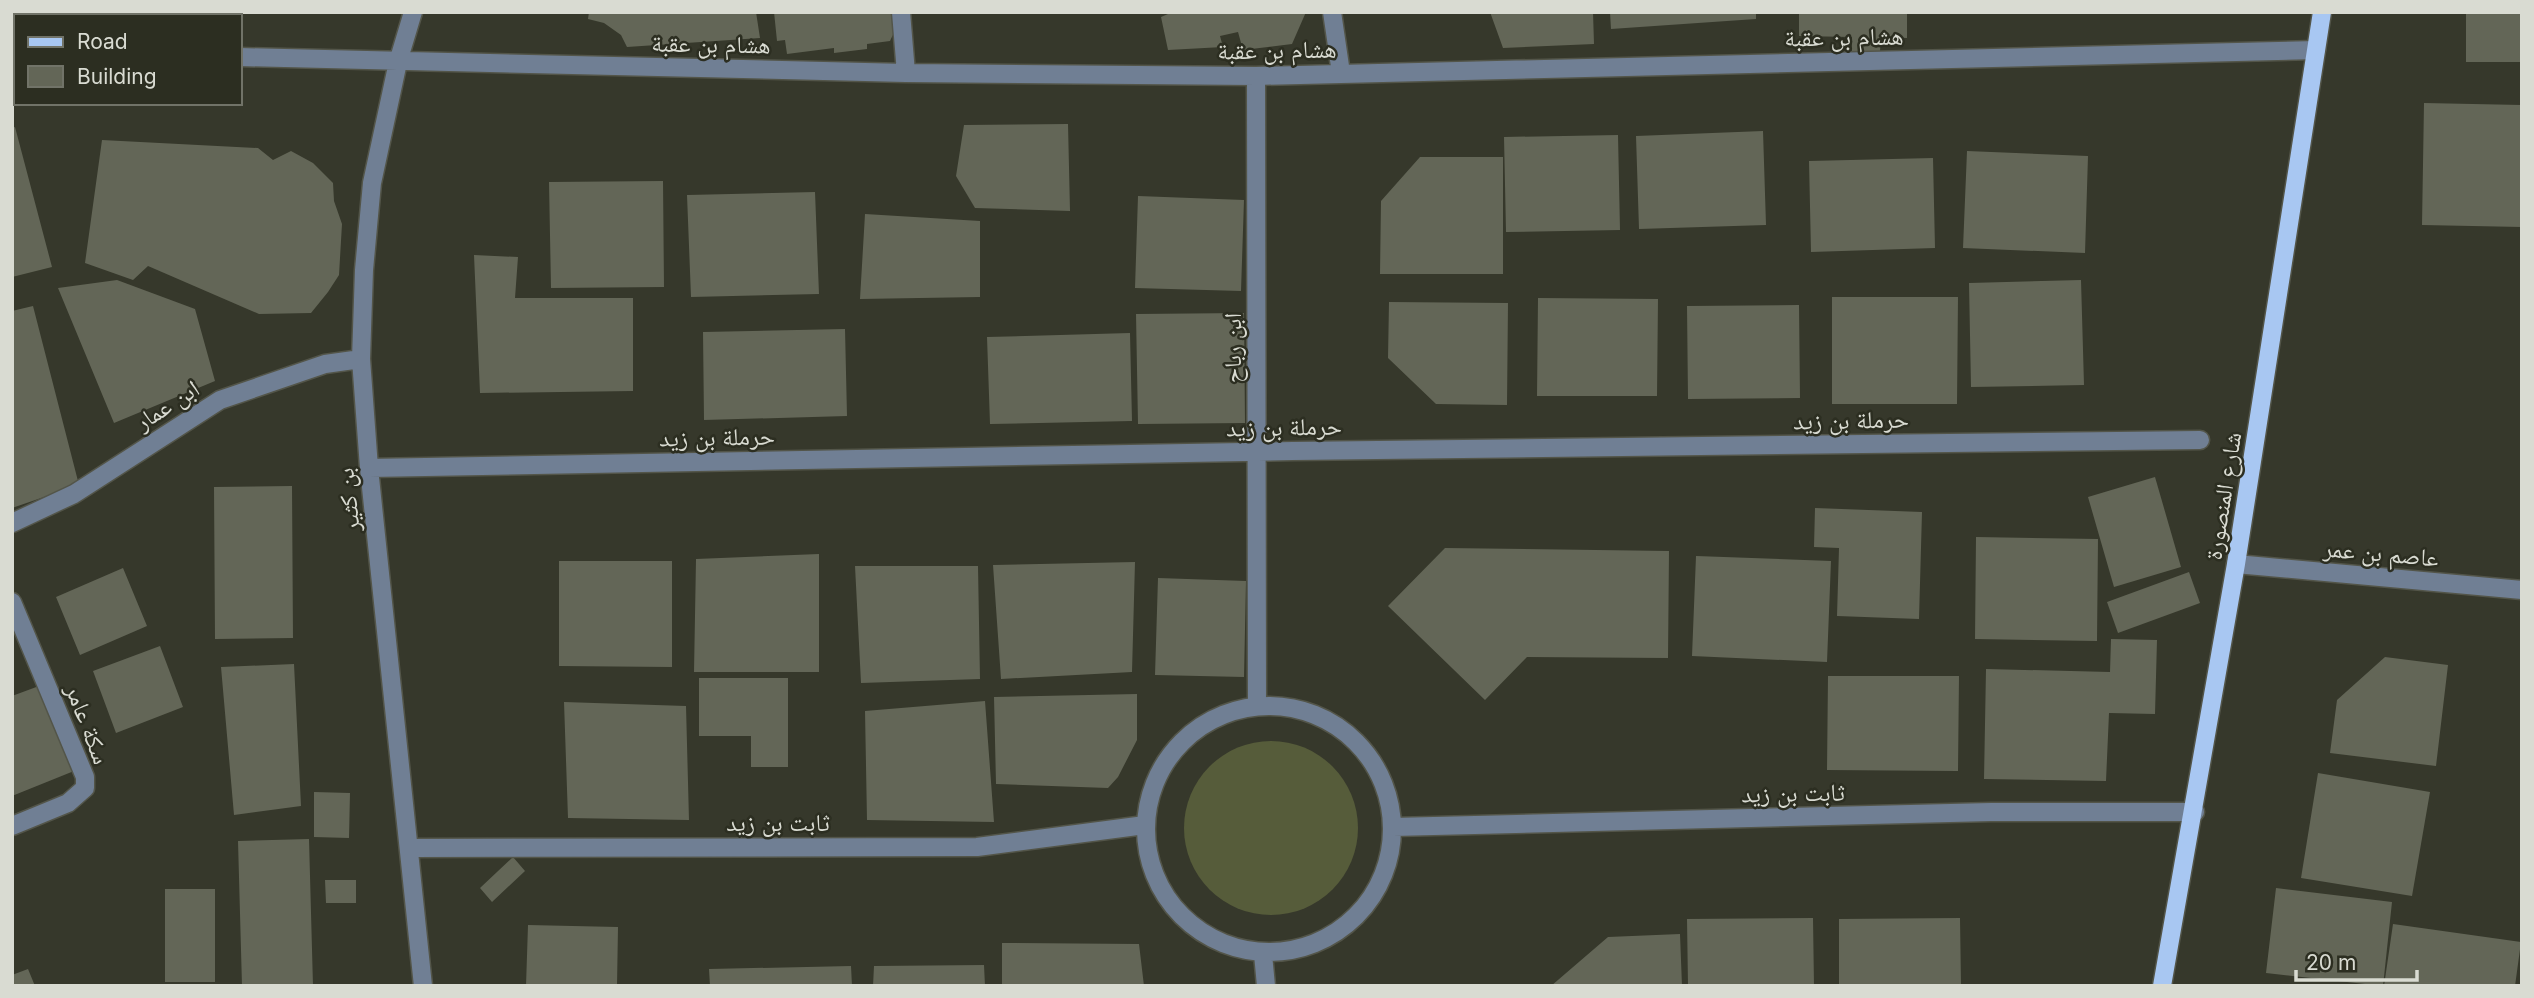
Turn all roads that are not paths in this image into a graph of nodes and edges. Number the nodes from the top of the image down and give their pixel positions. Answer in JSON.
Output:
{"nodes":[{"id":1,"x":413,"y":12,"type":"edge"},
{"id":2,"x":901,"y":12,"type":"edge"},
{"id":3,"x":1332,"y":12,"type":"edge"},
{"id":4,"x":2322,"y":12,"type":"edge"},
{"id":5,"x":2316,"y":50,"type":"junction"},
{"id":6,"x":242,"y":57,"type":"edge"},
{"id":7,"x":398,"y":62,"type":"junction"},
{"id":8,"x":906,"y":73,"type":"junction"},
{"id":9,"x":1341,"y":73,"type":"junction"},
{"id":10,"x":1256,"y":76,"type":"junction"},
{"id":11,"x":361,"y":359,"type":"junction"},
{"id":12,"x":2200,"y":440,"type":"dead end"},
{"id":13,"x":1257,"y":452,"type":"junction"},
{"id":14,"x":369,"y":468,"type":"junction"},
{"id":15,"x":12,"y":523,"type":"edge"},
{"id":16,"x":2236,"y":564,"type":"junction"},
{"id":17,"x":2522,"y":590,"type":"edge"},
{"id":18,"x":12,"y":601,"type":"edge"},
{"id":19,"x":1257,"y":705,"type":"junction"},
{"id":20,"x":2194,"y":812,"type":"junction"},
{"id":21,"x":1146,"y":825,"type":"junction"},
{"id":22,"x":12,"y":826,"type":"edge"},
{"id":23,"x":1393,"y":827,"type":"junction"},
{"id":24,"x":410,"y":848,"type":"junction"},
{"id":25,"x":1263,"y":954,"type":"junction"},
{"id":26,"x":424,"y":986,"type":"edge"},
{"id":27,"x":1266,"y":986,"type":"edge"},
{"id":28,"x":2162,"y":986,"type":"edge"}],
"edges":[{"from":1,"to":7,"type":"street","name":"بن كثير"},
{"from":2,"to":8,"type":"street"},
{"from":3,"to":9,"type":"street"},
{"from":4,"to":5,"type":"main road","name":"شارع المنصورة"},
{"from":5,"to":9,"type":"street","name":"هشام بن عقبة"},
{"from":5,"to":16,"type":"main road","name":"شارع المنصورة"},
{"from":6,"to":7,"type":"street","name":"هشام بن عقبة"},
{"from":7,"to":8,"type":"street","name":"هشام بن عقبة"},
{"from":7,"to":11,"type":"street","name":"بن كثير"},
{"from":8,"to":10,"type":"street","name":"هشام بن عقبة"},
{"from":9,"to":10,"type":"street","name":"هشام بن عقبة"},
{"from":10,"to":13,"type":"street","name":"ابن رباح"},
{"from":11,"to":14,"type":"street","name":"بن كثير"},
{"from":11,"to":15,"type":"street","name":"ابن عمار"},
{"from":12,"to":13,"type":"street","name":"حرملة بن زيد"},
{"from":13,"to":14,"type":"street","name":"حرملة بن زيد"},
{"from":13,"to":19,"type":"street","name":"ابن رباح"},
{"from":14,"to":24,"type":"street","name":"بن كثير"},
{"from":16,"to":17,"type":"street","name":"عاصم بن عمر"},
{"from":16,"to":20,"type":"main road","name":"شارع المنصورة"},
{"from":18,"to":22,"type":"street","name":"سكة عامر"},
{"from":19,"to":21,"type":"street"},
{"from":19,"to":23,"type":"street"},
{"from":20,"to":23,"type":"street","name":"ثابت بن زيد"},
{"from":20,"to":28,"type":"main road","name":"شارع المنصورة"},
{"from":21,"to":24,"type":"street","name":"ثابت بن زيد"},
{"from":21,"to":25,"type":"street"},
{"from":23,"to":25,"type":"street"},
{"from":24,"to":26,"type":"street","name":"بن كثير"},
{"from":25,"to":27,"type":"street"}]}
